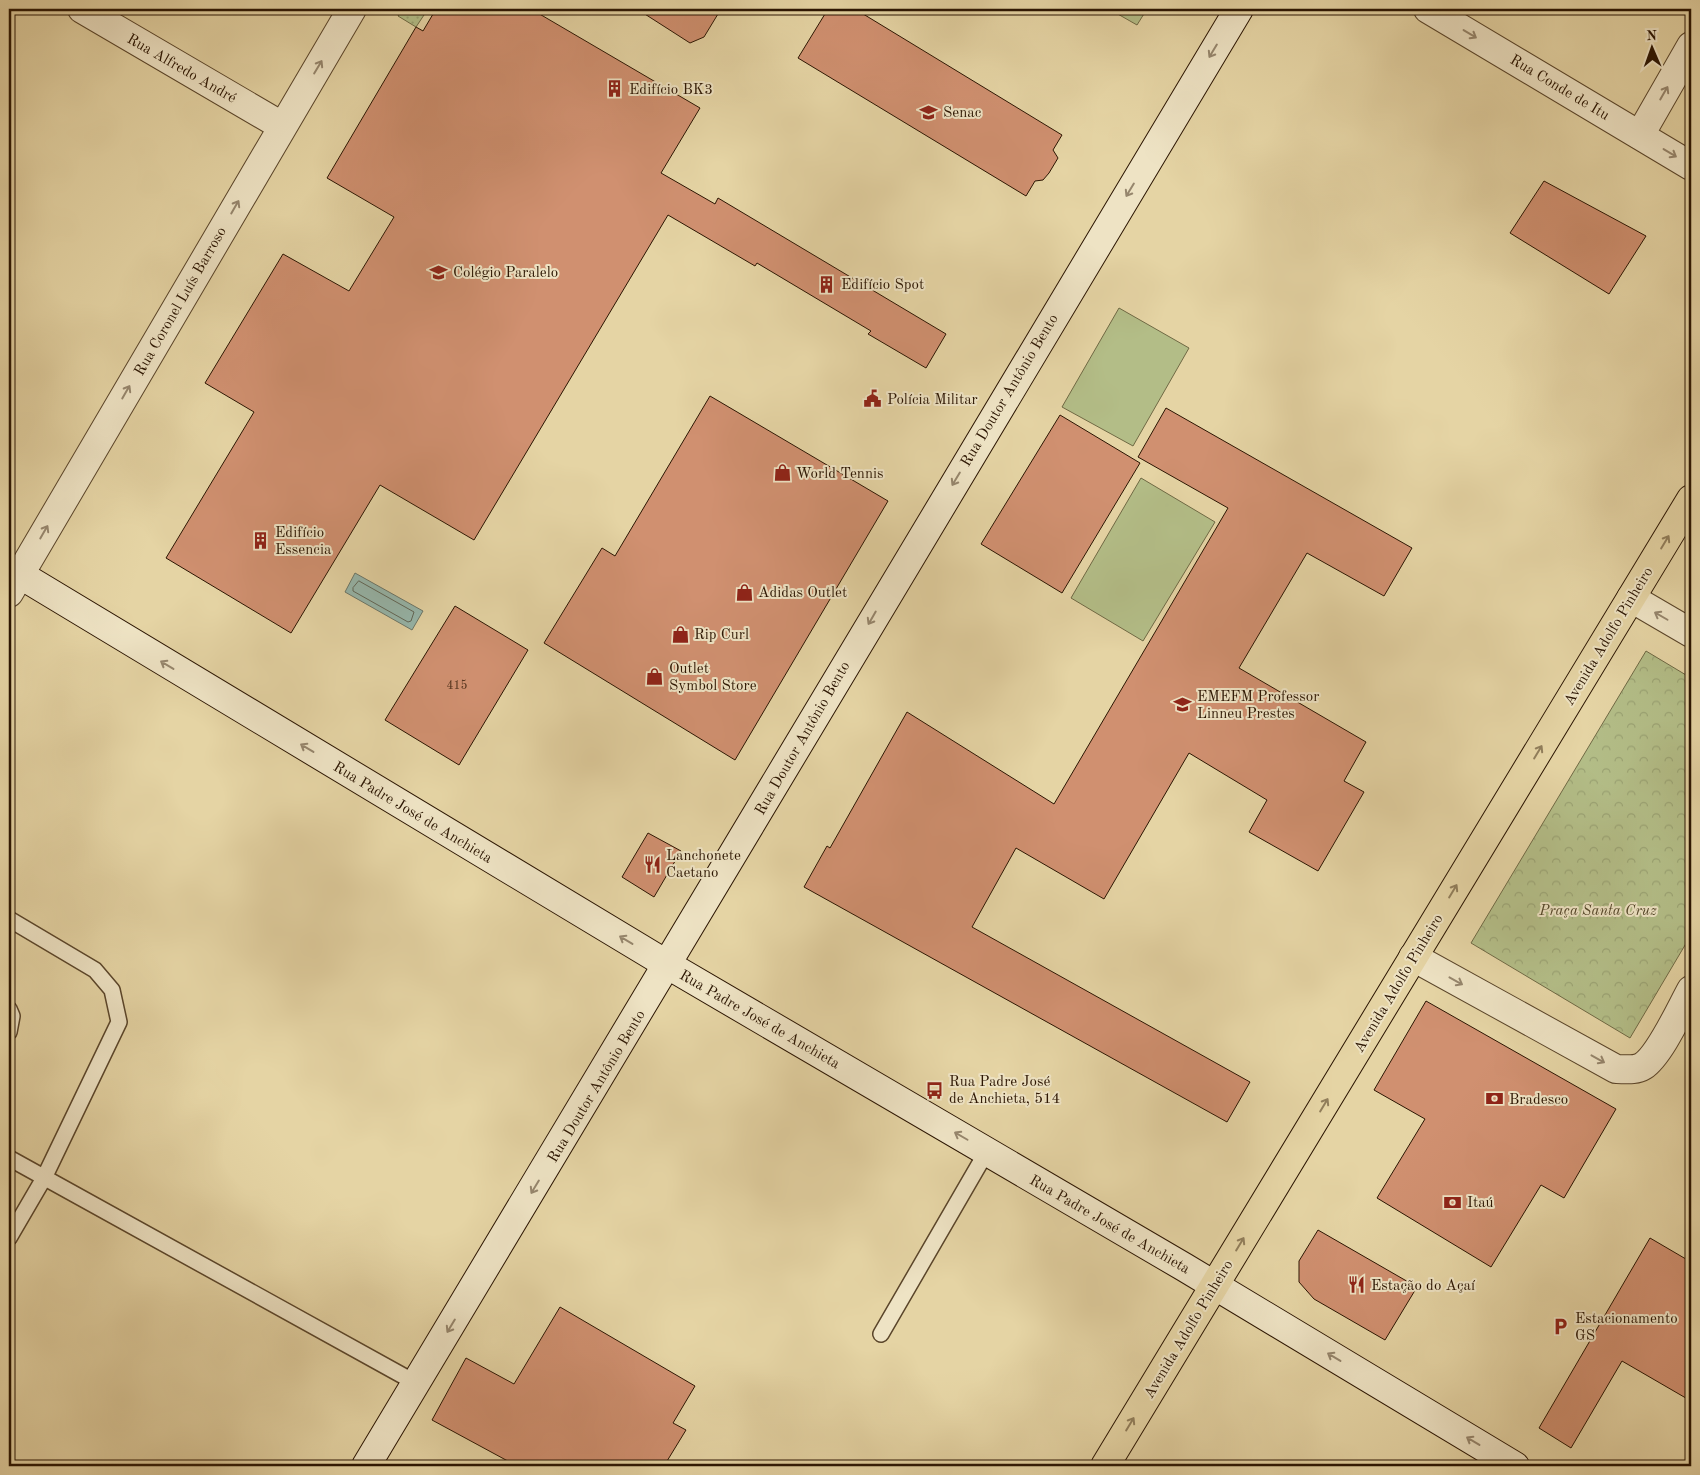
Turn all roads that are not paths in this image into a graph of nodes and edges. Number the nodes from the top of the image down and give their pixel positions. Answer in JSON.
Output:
{"nodes":[{"id":1,"x":82,"y":9,"type":"edge"},
{"id":2,"x":352,"y":9,"type":"edge"},
{"id":3,"x":1238,"y":9,"type":"edge"},
{"id":4,"x":1428,"y":9,"type":"edge"},
{"id":5,"x":1691,"y":46,"type":"edge"},
{"id":6,"x":282,"y":126,"type":"junction"},
{"id":7,"x":1640,"y":135,"type":"junction"},
{"id":8,"x":1691,"y":166,"type":"edge"},
{"id":9,"x":1691,"y":499,"type":"edge"},
{"id":10,"x":12,"y":579,"type":"edge"},
{"id":11,"x":1631,"y":598,"type":"junction"},
{"id":12,"x":1691,"y":633,"type":"edge"},
{"id":13,"x":9,"y":919,"type":"edge"},
{"id":14,"x":1413,"y":957,"type":"junction"},
{"id":15,"x":668,"y":965,"type":"junction"},
{"id":16,"x":1691,"y":990,"type":"edge"},
{"id":17,"x":9,"y":1009,"type":"edge"},
{"id":18,"x":9,"y":1032,"type":"edge"},
{"id":19,"x":987,"y":1151,"type":"junction"},
{"id":20,"x":9,"y":1158,"type":"edge"},
{"id":21,"x":44,"y":1178,"type":"junction"},
{"id":22,"x":9,"y":1238,"type":"edge"},
{"id":23,"x":1214,"y":1285,"type":"junction"},
{"id":24,"x":881,"y":1334,"type":"dead end"},
{"id":25,"x":416,"y":1383,"type":"junction"},
{"id":26,"x":366,"y":1466,"type":"edge"},
{"id":27,"x":1105,"y":1466,"type":"edge"},
{"id":28,"x":1515,"y":1466,"type":"edge"}],
"edges":[{"from":1,"to":6,"type":"street","name":"Rua Alfredo André"},
{"from":6,"to":2,"type":"street","name":"Rua Coronel Luís Barroso","one_way":true},
{"from":3,"to":15,"type":"street","name":"Rua Doutor Antônio Bento","one_way":true},
{"from":4,"to":7,"type":"street","name":"Rua Conde de Itu","one_way":true},
{"from":7,"to":5,"type":"street","one_way":true},
{"from":10,"to":6,"type":"street","name":"Rua Coronel Luís Barroso","one_way":true},
{"from":7,"to":8,"type":"street","name":"Rua Conde de Itu","one_way":true},
{"from":11,"to":9,"type":"main road","name":"Avenida Adolfo Pinheiro","one_way":true},
{"from":15,"to":10,"type":"street","name":"Rua Padre José de Anchieta","one_way":true},
{"from":12,"to":11,"type":"street","one_way":true},
{"from":14,"to":11,"type":"main road","name":"Avenida Adolfo Pinheiro","one_way":true},
{"from":13,"to":21,"type":"lane"},
{"from":14,"to":16,"type":"street","one_way":true},
{"from":23,"to":14,"type":"main road","name":"Avenida Adolfo Pinheiro","one_way":true},
{"from":19,"to":15,"type":"street","name":"Rua Padre José de Anchieta","one_way":true},
{"from":15,"to":25,"type":"street","name":"Rua Doutor Antônio Bento","one_way":true},
{"from":17,"to":18,"type":"lane"},
{"from":19,"to":23,"type":"street","name":"Rua Padre José de Anchieta"},
{"from":19,"to":24,"type":"lane"},
{"from":20,"to":21,"type":"lane"},
{"from":21,"to":22,"type":"lane"},
{"from":21,"to":25,"type":"lane"},
{"from":27,"to":23,"type":"main road","name":"Avenida Adolfo Pinheiro","one_way":true},
{"from":28,"to":23,"type":"street","name":"Rua Padre José de Anchieta","one_way":true},
{"from":25,"to":26,"type":"street","name":"Rua Doutor Antônio Bento"}]}
